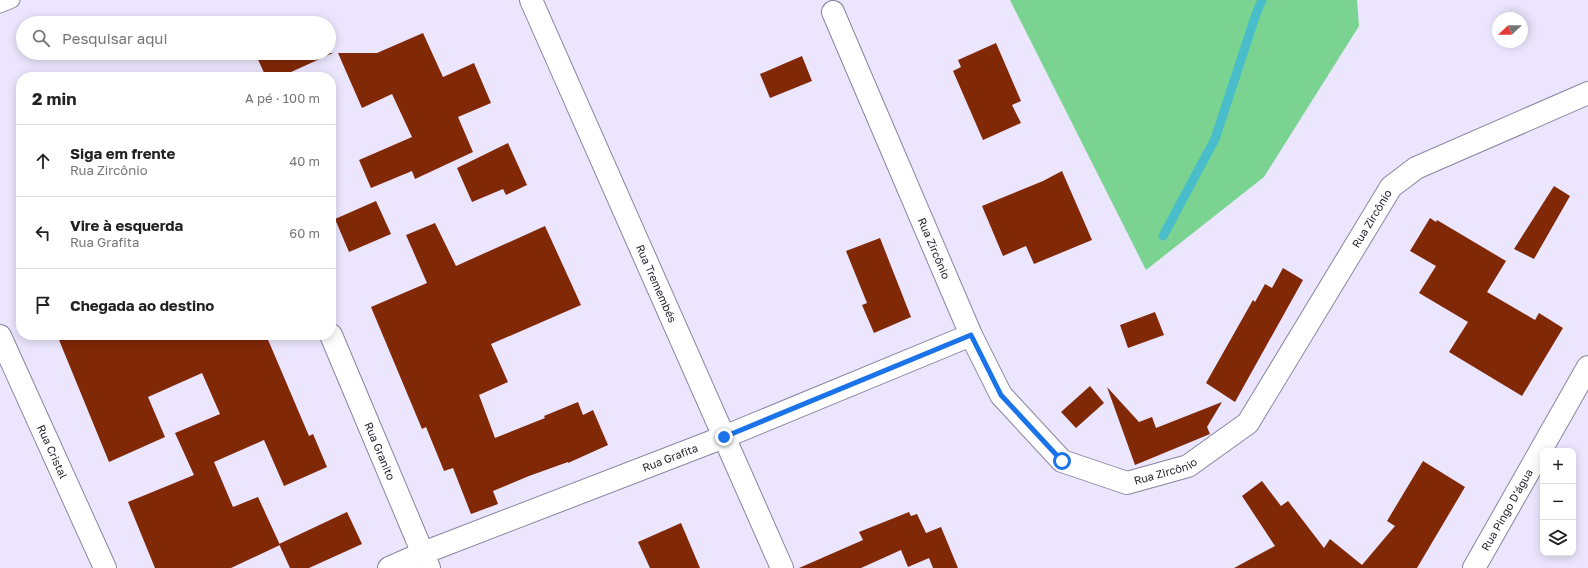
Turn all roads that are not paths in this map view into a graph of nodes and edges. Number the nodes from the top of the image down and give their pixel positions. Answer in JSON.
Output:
{"nodes":[{"id":1,"x":12,"y":0,"type":"edge"},
{"id":2,"x":531,"y":0,"type":"edge"},
{"id":3,"x":0,"y":5,"type":"edge"},
{"id":4,"x":833,"y":12,"type":"dead end"},
{"id":5,"x":1588,"y":93,"type":"edge"},
{"id":6,"x":971,"y":335,"type":"junction"},
{"id":7,"x":0,"y":336,"type":"edge"},
{"id":8,"x":333,"y":340,"type":"edge"},
{"id":9,"x":1588,"y":367,"type":"edge"},
{"id":10,"x":724,"y":437,"type":"junction"},
{"id":11,"x":426,"y":561,"type":"edge"},
{"id":12,"x":105,"y":568,"type":"edge"},
{"id":13,"x":390,"y":568,"type":"edge"},
{"id":14,"x":782,"y":568,"type":"edge"},
{"id":15,"x":1474,"y":568,"type":"edge"}],
"edges":[{"from":1,"to":3,"type":"lane"},
{"from":2,"to":10,"type":"street","name":"Rua Tremembés"},
{"from":4,"to":6,"type":"street","name":"Rua Zircônio"},
{"from":5,"to":6,"type":"street","name":"Rua Zircônio"},
{"from":6,"to":10,"type":"street","name":"Rua Grafita"},
{"from":7,"to":12,"type":"street","name":"Rua Cristal"},
{"from":8,"to":11,"type":"street","name":"Rua Granito"},
{"from":9,"to":15,"type":"street","name":"Rua Pingo D'água"},
{"from":10,"to":11,"type":"street","name":"Rua Grafita"},
{"from":10,"to":14,"type":"street","name":"Rua Tremembés"},
{"from":11,"to":13,"type":"street","name":"Rua Grafita"}]}
